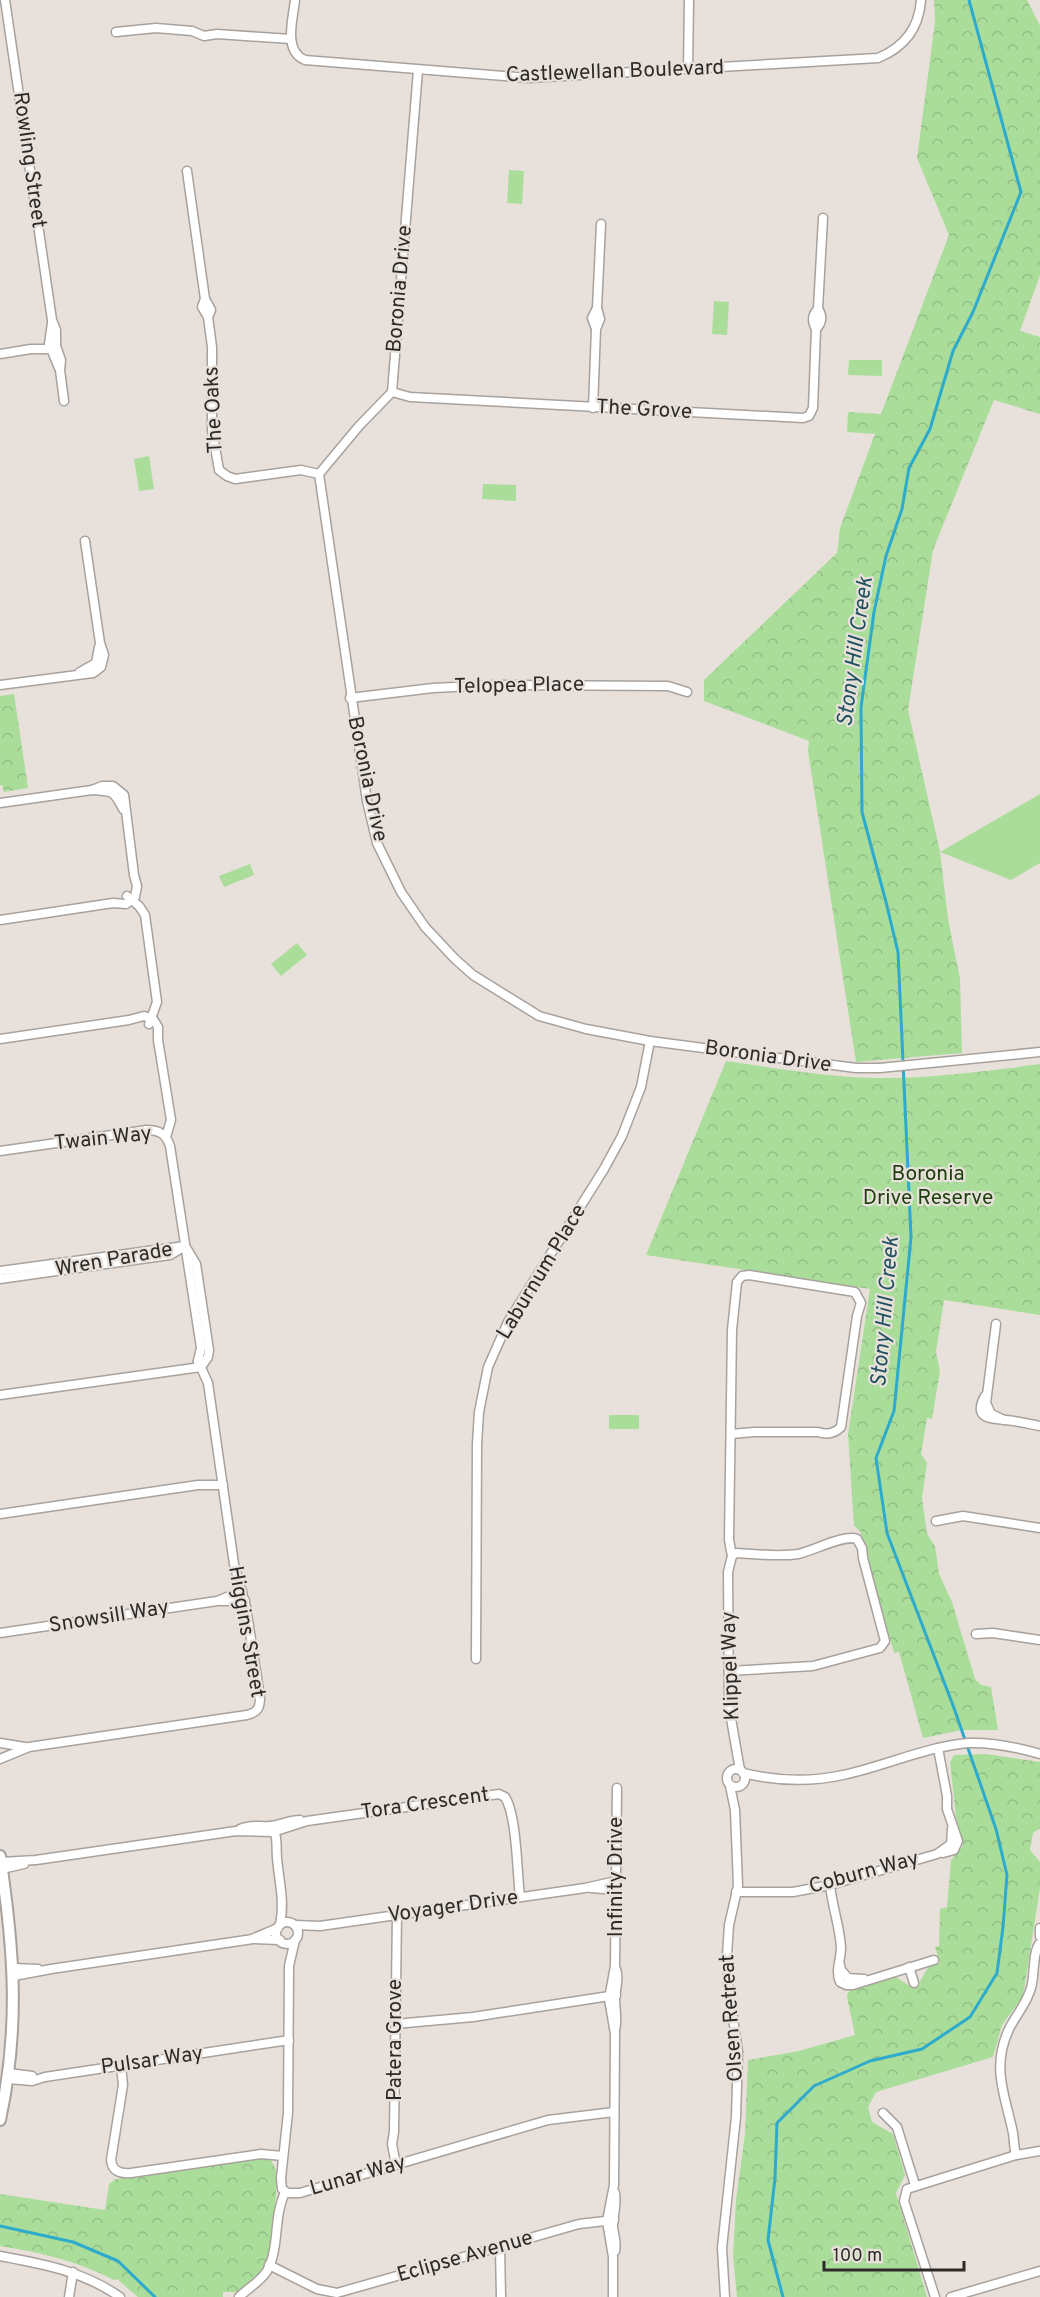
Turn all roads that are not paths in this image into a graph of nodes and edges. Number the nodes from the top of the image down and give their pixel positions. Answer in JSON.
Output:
{"nodes":[{"id":1,"x":5,"y":0,"type":"edge"},
{"id":2,"x":295,"y":0,"type":"edge"},
{"id":3,"x":689,"y":0,"type":"edge"},
{"id":4,"x":921,"y":0,"type":"edge"},
{"id":5,"x":4,"y":17,"type":"edge"},
{"id":6,"x":116,"y":32,"type":"dead end"},
{"id":7,"x":291,"y":39,"type":"junction"},
{"id":8,"x":418,"y":70,"type":"junction"},
{"id":9,"x":688,"y":70,"type":"junction"},
{"id":10,"x":187,"y":171,"type":"dead end"},
{"id":11,"x":823,"y":218,"type":"dead end"},
{"id":12,"x":601,"y":224,"type":"dead end"},
{"id":13,"x":52,"y":346,"type":"junction"},
{"id":14,"x":0,"y":354,"type":"edge"},
{"id":15,"x":392,"y":392,"type":"junction"},
{"id":16,"x":64,"y":401,"type":"dead end"},
{"id":17,"x":592,"y":408,"type":"junction"},
{"id":18,"x":319,"y":474,"type":"junction"},
{"id":19,"x":85,"y":541,"type":"dead end"},
{"id":20,"x":0,"y":684,"type":"edge"},
{"id":21,"x":687,"y":692,"type":"dead end"},
{"id":22,"x":350,"y":698,"type":"junction"},
{"id":23,"x":0,"y":803,"type":"edge"},
{"id":24,"x":130,"y":898,"type":"junction"},
{"id":25,"x":0,"y":920,"type":"edge"},
{"id":26,"x":150,"y":1021,"type":"junction"},
{"id":27,"x":0,"y":1039,"type":"edge"},
{"id":28,"x":650,"y":1041,"type":"junction"},
{"id":29,"x":1040,"y":1052,"type":"edge"},
{"id":30,"x":163,"y":1135,"type":"junction"},
{"id":31,"x":0,"y":1152,"type":"edge"},
{"id":32,"x":185,"y":1246,"type":"junction"},
{"id":33,"x":0,"y":1271,"type":"edge"},
{"id":34,"x":0,"y":1279,"type":"edge"},
{"id":35,"x":996,"y":1324,"type":"dead end"},
{"id":36,"x":199,"y":1364,"type":"junction"},
{"id":37,"x":0,"y":1395,"type":"edge"},
{"id":38,"x":1040,"y":1426,"type":"edge"},
{"id":39,"x":731,"y":1432,"type":"junction"},
{"id":40,"x":223,"y":1482,"type":"junction"},
{"id":41,"x":0,"y":1514,"type":"edge"},
{"id":42,"x":936,"y":1521,"type":"dead end"},
{"id":43,"x":1040,"y":1528,"type":"edge"},
{"id":44,"x":735,"y":1555,"type":"junction"},
{"id":45,"x":242,"y":1591,"type":"junction"},
{"id":46,"x":217,"y":1600,"type":"junction"},
{"id":47,"x":245,"y":1601,"type":"junction"},
{"id":48,"x":0,"y":1633,"type":"edge"},
{"id":49,"x":976,"y":1634,"type":"dead end"},
{"id":50,"x":1040,"y":1640,"type":"edge"},
{"id":51,"x":476,"y":1659,"type":"dead end"},
{"id":52,"x":729,"y":1669,"type":"junction"},
{"id":53,"x":0,"y":1743,"type":"edge"},
{"id":54,"x":29,"y":1747,"type":"junction"},
{"id":55,"x":935,"y":1749,"type":"junction"},
{"id":56,"x":1040,"y":1754,"type":"edge"},
{"id":57,"x":0,"y":1759,"type":"edge"},
{"id":58,"x":740,"y":1776,"type":"junction"},
{"id":59,"x":730,"y":1786,"type":"junction"},
{"id":60,"x":617,"y":1788,"type":"dead end"},
{"id":61,"x":735,"y":1810,"type":"junction"},
{"id":62,"x":272,"y":1830,"type":"junction"},
{"id":63,"x":1,"y":1862,"type":"edge"},
{"id":64,"x":616,"y":1885,"type":"junction"},
{"id":65,"x":826,"y":1886,"type":"junction"},
{"id":66,"x":737,"y":1889,"type":"junction"},
{"id":67,"x":523,"y":1897,"type":"junction"},
{"id":68,"x":284,"y":1904,"type":"junction"},
{"id":69,"x":394,"y":1916,"type":"junction"},
{"id":70,"x":293,"y":1924,"type":"junction"},
{"id":71,"x":320,"y":1926,"type":"junction"},
{"id":72,"x":279,"y":1927,"type":"junction"},
{"id":73,"x":1040,"y":1928,"type":"edge"},
{"id":74,"x":1040,"y":1936,"type":"edge"},
{"id":75,"x":254,"y":1939,"type":"junction"},
{"id":76,"x":296,"y":1939,"type":"junction"},
{"id":77,"x":281,"y":1941,"type":"junction"},
{"id":78,"x":1040,"y":1943,"type":"edge"},
{"id":79,"x":1040,"y":1955,"type":"edge"},
{"id":80,"x":934,"y":1960,"type":"dead end"},
{"id":81,"x":1035,"y":1964,"type":"junction"},
{"id":82,"x":289,"y":1966,"type":"junction"},
{"id":83,"x":909,"y":1967,"type":"junction"},
{"id":84,"x":14,"y":1972,"type":"junction"},
{"id":85,"x":914,"y":1983,"type":"dead end"},
{"id":86,"x":612,"y":1999,"type":"junction"},
{"id":87,"x":395,"y":2020,"type":"junction"},
{"id":88,"x":289,"y":2044,"type":"junction"},
{"id":89,"x":118,"y":2066,"type":"junction"},
{"id":90,"x":8,"y":2076,"type":"junction"},
{"id":91,"x":883,"y":2113,"type":"dead end"},
{"id":92,"x":614,"y":2116,"type":"junction"},
{"id":93,"x":0,"y":2120,"type":"edge"},
{"id":94,"x":1040,"y":2151,"type":"edge"},
{"id":95,"x":1019,"y":2155,"type":"junction"},
{"id":96,"x":283,"y":2156,"type":"junction"},
{"id":97,"x":399,"y":2164,"type":"junction"},
{"id":98,"x":915,"y":2185,"type":"junction"},
{"id":99,"x":285,"y":2192,"type":"junction"},
{"id":100,"x":610,"y":2223,"type":"junction"},
{"id":101,"x":496,"y":2249,"type":"junction"},
{"id":102,"x":1,"y":2256,"type":"edge"},
{"id":103,"x":268,"y":2268,"type":"junction"},
{"id":104,"x":1040,"y":2271,"type":"edge"},
{"id":105,"x":77,"y":2274,"type":"junction"},
{"id":106,"x":69,"y":2297,"type":"edge"},
{"id":107,"x":120,"y":2297,"type":"edge"},
{"id":108,"x":239,"y":2297,"type":"edge"},
{"id":109,"x":501,"y":2297,"type":"edge"},
{"id":110,"x":613,"y":2297,"type":"edge"},
{"id":111,"x":725,"y":2297,"type":"edge"},
{"id":112,"x":935,"y":2297,"type":"edge"},
{"id":113,"x":951,"y":2297,"type":"edge"}],
"edges":[{"from":1,"to":5,"type":"street","name":"Rowling Street"},
{"from":2,"to":7,"type":"street"},
{"from":3,"to":9,"type":"street"},
{"from":4,"to":9,"type":"street","name":"Castlewellan Boulevard"},
{"from":5,"to":13,"type":"street","name":"Rowling Street"},
{"from":6,"to":7,"type":"street"},
{"from":7,"to":8,"type":"street","name":"Castlewellan Boulevard"},
{"from":8,"to":9,"type":"street","name":"Castlewellan Boulevard"},
{"from":8,"to":15,"type":"street","name":"Boronia Drive"},
{"from":10,"to":18,"type":"street","name":"The Oaks"},
{"from":11,"to":17,"type":"street","name":"The Grove"},
{"from":12,"to":17,"type":"street"},
{"from":13,"to":14,"type":"street"},
{"from":13,"to":16,"type":"street","name":"Rowling Street"},
{"from":15,"to":17,"type":"street","name":"The Grove"},
{"from":15,"to":18,"type":"street"},
{"from":18,"to":22,"type":"street","name":"Boronia Drive"},
{"from":19,"to":20,"type":"street"},
{"from":21,"to":22,"type":"street","name":"Telopea Place"},
{"from":22,"to":28,"type":"street","name":"Boronia Drive"},
{"from":23,"to":24,"type":"street"},
{"from":24,"to":25,"type":"street"},
{"from":24,"to":26,"type":"street"},
{"from":26,"to":27,"type":"street"},
{"from":26,"to":30,"type":"street"},
{"from":28,"to":29,"type":"street","name":"Boronia Drive"},
{"from":28,"to":51,"type":"street","name":"Laburnum Place"},
{"from":30,"to":31,"type":"street","name":"Twain Way"},
{"from":30,"to":32,"type":"street","name":"Twain Way"},
{"from":32,"to":33,"type":"street","name":"Wren Parade"},
{"from":32,"to":34,"type":"street","name":"Wren Parade"},
{"from":32,"to":36,"type":"street","name":"Twain Way"},
{"from":35,"to":38,"type":"street"},
{"from":36,"to":37,"type":"street"},
{"from":36,"to":40,"type":"street","name":"Higgins Street"},
{"from":39,"to":39,"type":"street"},
{"from":39,"to":44,"type":"street"},
{"from":40,"to":41,"type":"street"},
{"from":40,"to":45,"type":"street","name":"Higgins Street"},
{"from":42,"to":43,"type":"street"},
{"from":44,"to":52,"type":"street","name":"Klippel Way"},
{"from":44,"to":52,"type":"street"},
{"from":45,"to":46,"type":"street","name":"Snowsill Way"},
{"from":45,"to":47,"type":"street","name":"Higgins Street"},
{"from":46,"to":47,"type":"street","name":"Snowsill Way"},
{"from":46,"to":48,"type":"street","name":"Snowsill Way"},
{"from":47,"to":54,"type":"street","name":"Higgins Street"},
{"from":49,"to":50,"type":"street"},
{"from":52,"to":58,"type":"street","name":"Klippel Way"},
{"from":53,"to":54,"type":"street","name":"Higgins Street"},
{"from":54,"to":57,"type":"street","name":"Higgins Street"},
{"from":55,"to":56,"type":"street"},
{"from":55,"to":58,"type":"street"},
{"from":55,"to":65,"type":"street","name":"Coburn Way"},
{"from":58,"to":59,"type":"street"},
{"from":58,"to":59,"type":"street","name":"Olsen Retreat"},
{"from":58,"to":61,"type":"street","name":"Olsen Retreat"},
{"from":59,"to":61,"type":"street","name":"Olsen Retreat"},
{"from":60,"to":64,"type":"street","name":"Infinity Drive"},
{"from":61,"to":66,"type":"street","name":"Olsen Retreat"},
{"from":62,"to":63,"type":"street","name":"Tora Crescent"},
{"from":62,"to":67,"type":"street","name":"Tora Crescent"},
{"from":62,"to":68,"type":"street"},
{"from":63,"to":84,"type":"street"},
{"from":64,"to":67,"type":"street","name":"Voyager Drive"},
{"from":64,"to":86,"type":"street","name":"Infinity Drive"},
{"from":65,"to":66,"type":"street","name":"Coburn Way"},
{"from":65,"to":83,"type":"street"},
{"from":66,"to":111,"type":"street","name":"Olsen Retreat"},
{"from":67,"to":69,"type":"street","name":"Voyager Drive"},
{"from":68,"to":70,"type":"street"},
{"from":68,"to":72,"type":"street"},
{"from":69,"to":71,"type":"street","name":"Voyager Drive"},
{"from":69,"to":87,"type":"street","name":"Patera Grove"},
{"from":70,"to":71,"type":"street","name":"Voyager Drive"},
{"from":70,"to":72,"type":"street"},
{"from":70,"to":76,"type":"street"},
{"from":71,"to":76,"type":"street","name":"Voyager Drive"},
{"from":72,"to":75,"type":"street"},
{"from":72,"to":77,"type":"street"},
{"from":73,"to":74,"type":"street"},
{"from":75,"to":77,"type":"street"},
{"from":75,"to":84,"type":"street"},
{"from":76,"to":77,"type":"street"},
{"from":76,"to":82,"type":"street","name":"Lunar Way"},
{"from":77,"to":82,"type":"street","name":"Lunar Way"},
{"from":78,"to":81,"type":"street"},
{"from":79,"to":81,"type":"street"},
{"from":80,"to":83,"type":"street"},
{"from":81,"to":95,"type":"street"},
{"from":82,"to":88,"type":"street","name":"Lunar Way"},
{"from":83,"to":85,"type":"street"},
{"from":84,"to":90,"type":"street"},
{"from":86,"to":87,"type":"street"},
{"from":86,"to":92,"type":"street","name":"Infinity Drive"},
{"from":87,"to":97,"type":"street","name":"Patera Grove"},
{"from":88,"to":89,"type":"street","name":"Pulsar Way"},
{"from":88,"to":96,"type":"street","name":"Lunar Way"},
{"from":89,"to":90,"type":"street","name":"Pulsar Way"},
{"from":89,"to":96,"type":"street"},
{"from":90,"to":93,"type":"street"},
{"from":91,"to":98,"type":"street"},
{"from":92,"to":97,"type":"street","name":"Lunar Way"},
{"from":92,"to":100,"type":"street","name":"Infinity Drive"},
{"from":94,"to":95,"type":"street"},
{"from":95,"to":98,"type":"street"},
{"from":96,"to":99,"type":"street","name":"Lunar Way"},
{"from":97,"to":99,"type":"street","name":"Lunar Way"},
{"from":98,"to":112,"type":"street"},
{"from":99,"to":103,"type":"street"},
{"from":100,"to":101,"type":"street","name":"Eclipse Avenue"},
{"from":100,"to":110,"type":"street","name":"Infinity Drive"},
{"from":101,"to":103,"type":"street","name":"Eclipse Avenue"},
{"from":101,"to":109,"type":"street"},
{"from":102,"to":105,"type":"street"},
{"from":103,"to":108,"type":"street"},
{"from":104,"to":113,"type":"street"},
{"from":105,"to":106,"type":"street"},
{"from":105,"to":107,"type":"street"}]}
